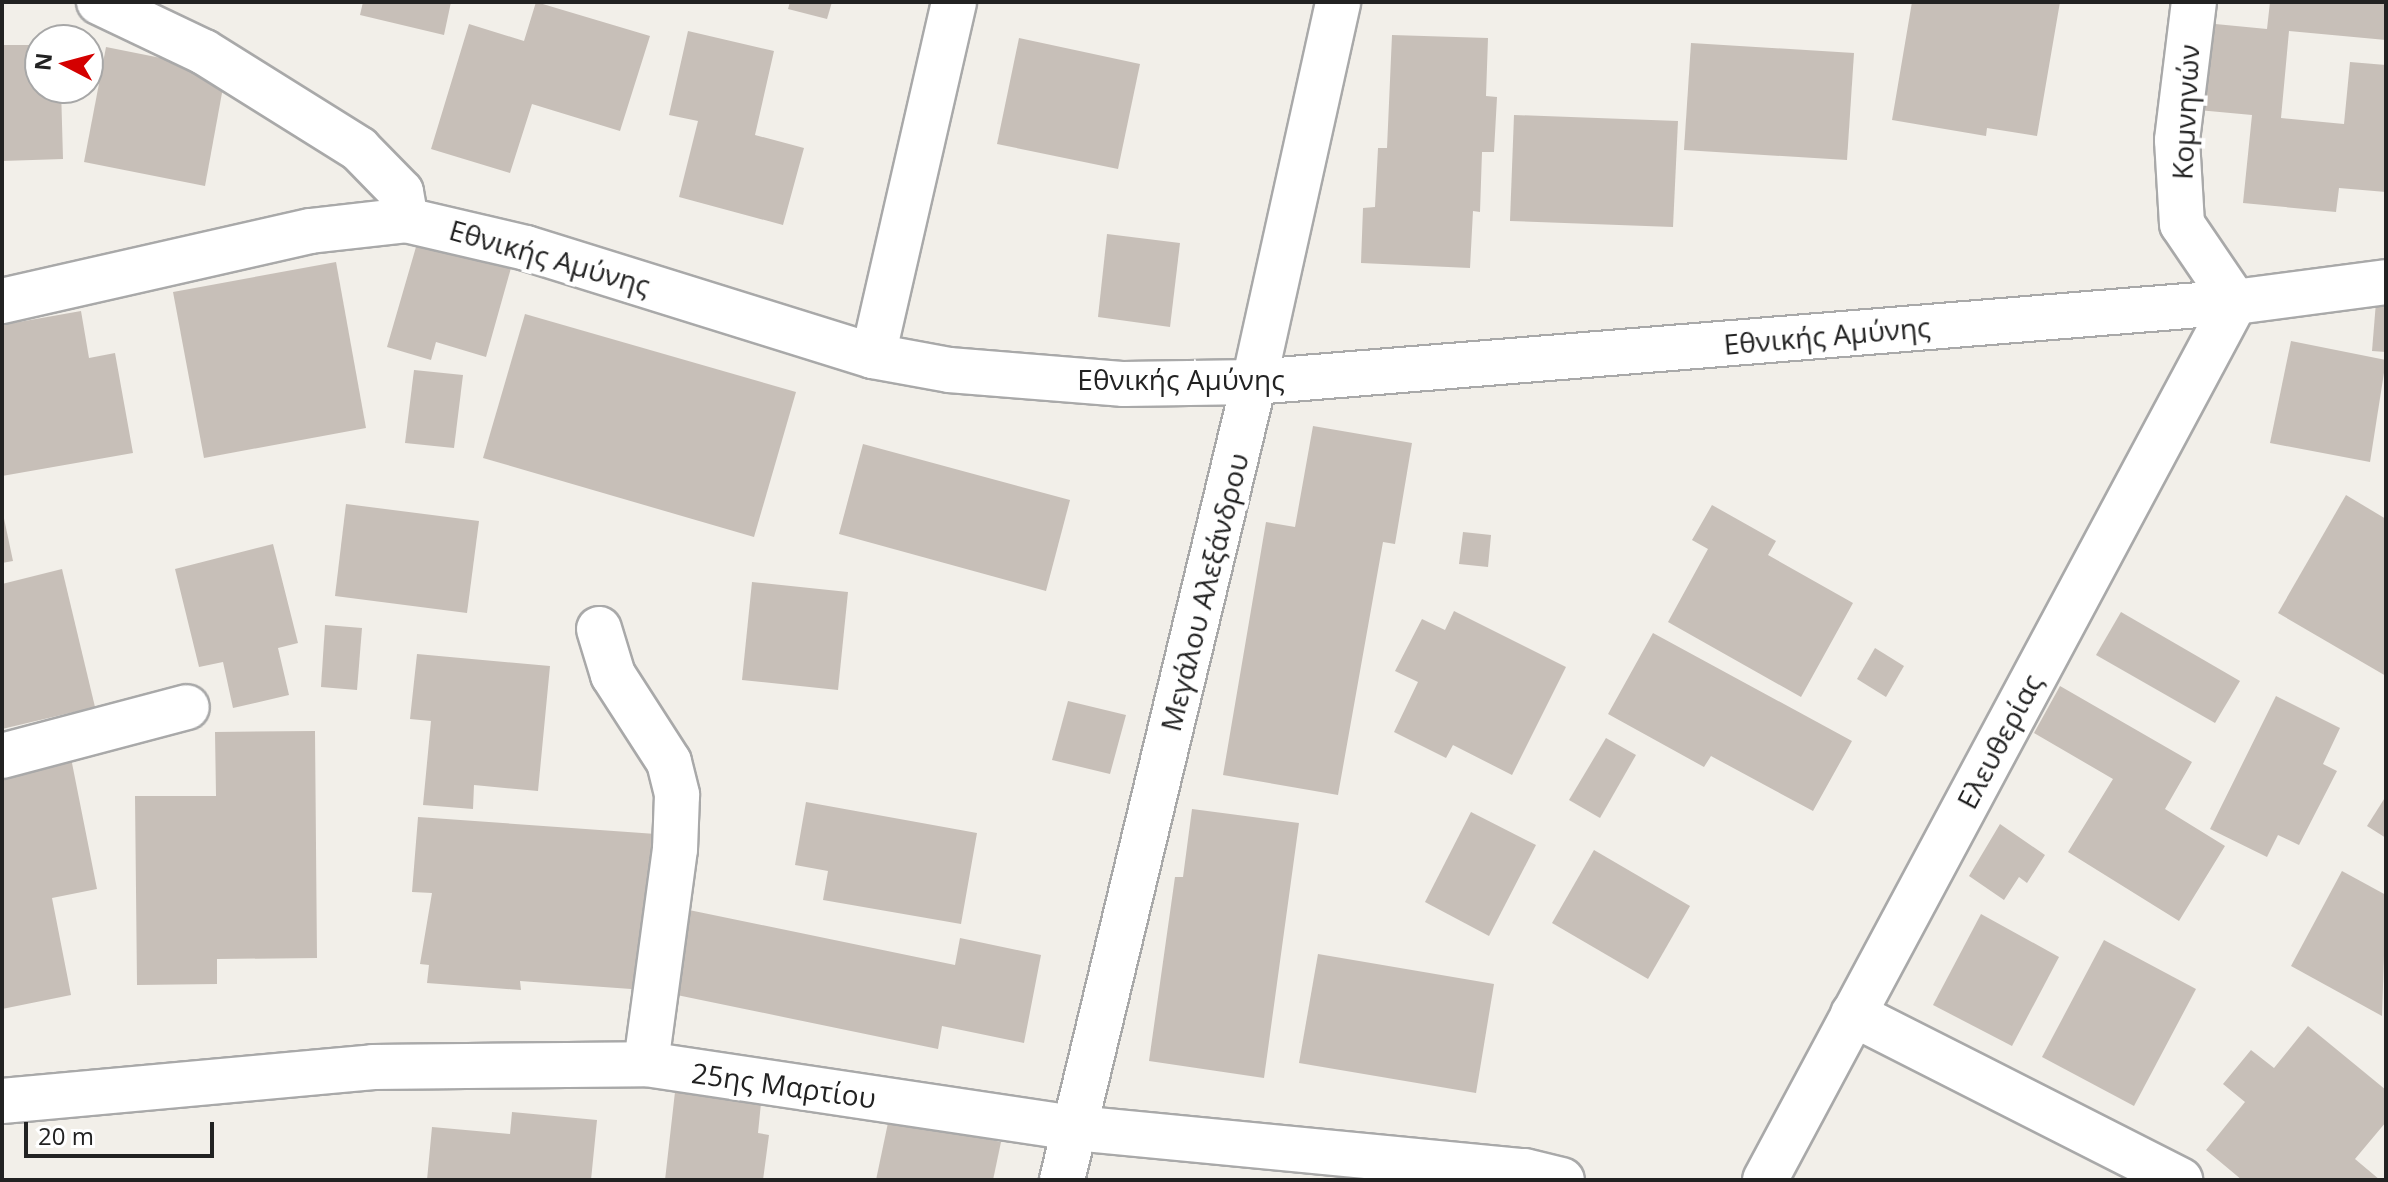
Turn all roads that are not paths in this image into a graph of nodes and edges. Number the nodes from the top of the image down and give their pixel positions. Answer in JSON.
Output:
{"nodes":[{"id":1,"x":99,"y":2,"type":"edge"},
{"id":2,"x":954,"y":2,"type":"edge"},
{"id":3,"x":1338,"y":2,"type":"edge"},
{"id":4,"x":2194,"y":2,"type":"edge"},
{"id":5,"x":406,"y":220,"type":"junction"},
{"id":6,"x":2386,"y":282,"type":"edge"},
{"id":7,"x":2,"y":301,"type":"edge"},
{"id":8,"x":2235,"y":302,"type":"junction"},
{"id":9,"x":873,"y":356,"type":"junction"},
{"id":10,"x":1254,"y":382,"type":"junction"},
{"id":11,"x":599,"y":629,"type":"dead end"},
{"id":12,"x":187,"y":707,"type":"dead end"},
{"id":13,"x":2,"y":756,"type":"edge"},
{"id":14,"x":1853,"y":1014,"type":"junction"},
{"id":15,"x":646,"y":1064,"type":"junction"},
{"id":16,"x":2,"y":1101,"type":"edge"},
{"id":17,"x":1075,"y":1128,"type":"junction"},
{"id":18,"x":1062,"y":1180,"type":"edge"},
{"id":19,"x":1562,"y":1180,"type":"edge"},
{"id":20,"x":1765,"y":1180,"type":"edge"},
{"id":21,"x":2180,"y":1180,"type":"edge"}],
"edges":[{"from":1,"to":5,"type":"street"},
{"from":2,"to":9,"type":"street"},
{"from":3,"to":10,"type":"street","name":"Μεγάλου Αλεξάνδρου"},
{"from":4,"to":8,"type":"street","name":"Κομνηνών"},
{"from":5,"to":7,"type":"street","name":"Εθνικής Αμύνης"},
{"from":5,"to":9,"type":"street","name":"Εθνικής Αμύνης"},
{"from":6,"to":8,"type":"street","name":"Εθνικής Αμύνης"},
{"from":8,"to":10,"type":"street","name":"Εθνικής Αμύνης"},
{"from":8,"to":14,"type":"street","name":"Ελευθερίας"},
{"from":9,"to":10,"type":"street","name":"Εθνικής Αμύνης"},
{"from":10,"to":17,"type":"street","name":"Μεγάλου Αλεξάνδρου"},
{"from":11,"to":15,"type":"street"},
{"from":12,"to":13,"type":"street"},
{"from":14,"to":20,"type":"street","name":"Ελευθερίας"},
{"from":14,"to":21,"type":"street"},
{"from":15,"to":16,"type":"street","name":"25ης Μαρτίου"},
{"from":15,"to":17,"type":"street","name":"25ης Μαρτίου"},
{"from":17,"to":18,"type":"street","name":"Μεγάλου Αλεξάνδρου"},
{"from":17,"to":19,"type":"street","name":"25ης Μαρτίου"}]}
